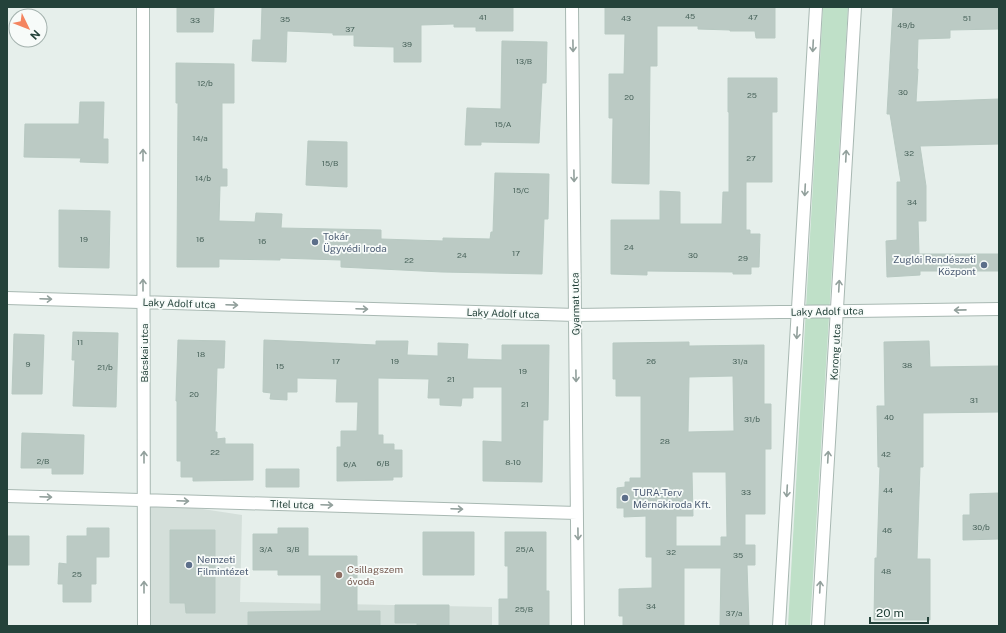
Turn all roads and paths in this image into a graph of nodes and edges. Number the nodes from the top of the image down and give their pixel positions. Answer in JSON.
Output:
{"nodes":[{"id":1,"x":143,"y":7,"type":"edge"},
{"id":2,"x":572,"y":7,"type":"edge"},
{"id":3,"x":816,"y":7,"type":"edge"},
{"id":4,"x":855,"y":7,"type":"edge"},
{"id":5,"x":7,"y":298,"type":"edge"},
{"id":6,"x":144,"y":302,"type":"junction"},
{"id":7,"x":999,"y":309,"type":"edge"},
{"id":8,"x":837,"y":311,"type":"junction"},
{"id":9,"x":798,"y":312,"type":"junction"},
{"id":10,"x":576,"y":315,"type":"junction"},
{"id":11,"x":7,"y":496,"type":"edge"},
{"id":12,"x":144,"y":500,"type":"junction"},
{"id":13,"x":577,"y":513,"type":"junction"},
{"id":14,"x":144,"y":626,"type":"edge"},
{"id":15,"x":578,"y":626,"type":"edge"},
{"id":16,"x":779,"y":626,"type":"edge"},
{"id":17,"x":818,"y":626,"type":"edge"}],
"edges":[{"from":6,"to":1,"type":"street","name":"Bácskai utca","one_way":true},
{"from":2,"to":10,"type":"street","name":"Gyarmat utca","one_way":true},
{"from":3,"to":9,"type":"street","one_way":true},
{"from":8,"to":4,"type":"street","name":"Korong utca","one_way":true},
{"from":5,"to":6,"type":"street","name":"Laky Adolf utca","one_way":true},
{"from":6,"to":10,"type":"street","name":"Laky Adolf utca","one_way":true},
{"from":12,"to":6,"type":"street","name":"Bácskai utca","one_way":true},
{"from":7,"to":8,"type":"street","name":"Laky Adolf utca","one_way":true},
{"from":8,"to":9,"type":"street","name":"Laky Adolf utca"},
{"from":17,"to":8,"type":"street","name":"Korong utca","one_way":true},
{"from":9,"to":10,"type":"street","name":"Laky Adolf utca"},
{"from":9,"to":16,"type":"street","one_way":true},
{"from":10,"to":13,"type":"street","name":"Gyarmat utca","one_way":true},
{"from":11,"to":12,"type":"street","name":"Titel utca","one_way":true},
{"from":12,"to":13,"type":"street","name":"Titel utca","one_way":true},
{"from":14,"to":12,"type":"street","name":"Bácskai utca","one_way":true},
{"from":13,"to":15,"type":"street","name":"Gyarmat utca","one_way":true}]}
